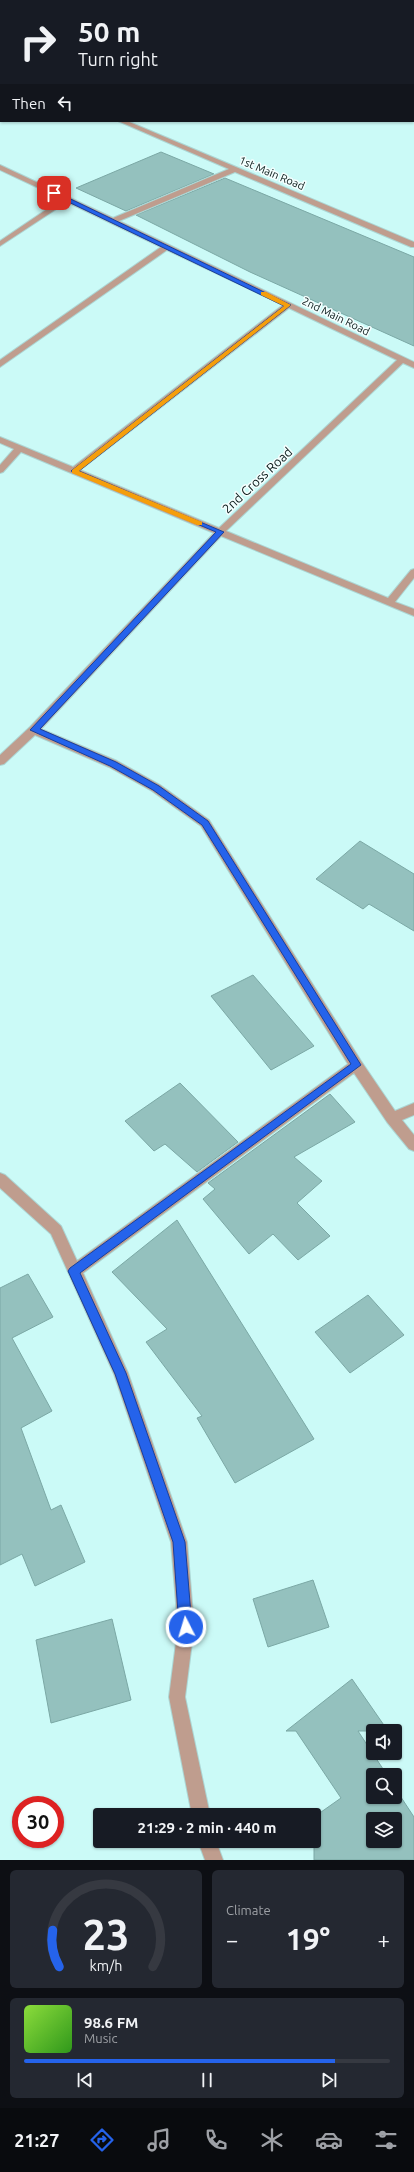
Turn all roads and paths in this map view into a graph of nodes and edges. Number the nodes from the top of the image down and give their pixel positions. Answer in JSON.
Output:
{"nodes":[{"id":1,"x":123,"y":122,"type":"edge"},
{"id":2,"x":0,"y":167,"type":"edge"},
{"id":3,"x":235,"y":169,"type":"junction"},
{"id":4,"x":67,"y":199,"type":"junction"},
{"id":5,"x":113,"y":221,"type":"junction"},
{"id":6,"x":0,"y":244,"type":"edge"},
{"id":7,"x":414,"y":245,"type":"edge"},
{"id":8,"x":166,"y":247,"type":"junction"},
{"id":9,"x":288,"y":305,"type":"junction"},
{"id":10,"x":402,"y":360,"type":"junction"},
{"id":11,"x":0,"y":364,"type":"edge"},
{"id":12,"x":414,"y":365,"type":"edge"},
{"id":13,"x":0,"y":440,"type":"edge"},
{"id":14,"x":20,"y":448,"type":"junction"},
{"id":15,"x":0,"y":470,"type":"edge"},
{"id":16,"x":74,"y":471,"type":"junction"},
{"id":17,"x":220,"y":532,"type":"junction"},
{"id":18,"x":414,"y":572,"type":"edge"},
{"id":19,"x":390,"y":603,"type":"junction"},
{"id":20,"x":414,"y":612,"type":"edge"},
{"id":21,"x":34,"y":730,"type":"junction"},
{"id":22,"x":0,"y":761,"type":"edge"},
{"id":23,"x":356,"y":1065,"type":"junction"},
{"id":24,"x":414,"y":1109,"type":"edge"},
{"id":25,"x":392,"y":1118,"type":"junction"},
{"id":26,"x":414,"y":1145,"type":"edge"},
{"id":27,"x":0,"y":1179,"type":"edge"},
{"id":28,"x":74,"y":1271,"type":"junction"},
{"id":29,"x":200,"y":1808,"type":"edge"},
{"id":30,"x":210,"y":1848,"type":"edge"},
{"id":31,"x":214,"y":1860,"type":"edge"}],
"edges":[{"from":1,"to":3,"type":"street","name":"1st Main Road"},
{"from":2,"to":4,"type":"street","name":"2nd Main Road"},
{"from":3,"to":5,"type":"street"},
{"from":3,"to":7,"type":"street","name":"1st Main Road"},
{"from":4,"to":5,"type":"street","name":"2nd Main Road"},
{"from":4,"to":6,"type":"street"},
{"from":5,"to":8,"type":"street","name":"2nd Main Road"},
{"from":8,"to":9,"type":"street","name":"2nd Main Road"},
{"from":8,"to":11,"type":"street"},
{"from":9,"to":10,"type":"street","name":"2nd Main Road"},
{"from":9,"to":16,"type":"street"},
{"from":10,"to":12,"type":"street","name":"2nd Main Road"},
{"from":10,"to":17,"type":"street","name":"2nd Cross Road"},
{"from":13,"to":14,"type":"street"},
{"from":14,"to":15,"type":"street"},
{"from":14,"to":16,"type":"street"},
{"from":16,"to":17,"type":"street"},
{"from":17,"to":19,"type":"street"},
{"from":17,"to":21,"type":"street","name":"2nd Cross Road"},
{"from":18,"to":19,"type":"street"},
{"from":19,"to":20,"type":"street"},
{"from":21,"to":22,"type":"street","name":"2nd Cross Road"},
{"from":21,"to":23,"type":"street"},
{"from":23,"to":25,"type":"street"},
{"from":23,"to":28,"type":"street"},
{"from":24,"to":25,"type":"street"},
{"from":25,"to":26,"type":"street"},
{"from":27,"to":28,"type":"street"},
{"from":28,"to":29,"type":"street"},
{"from":30,"to":31,"type":"street"}]}
